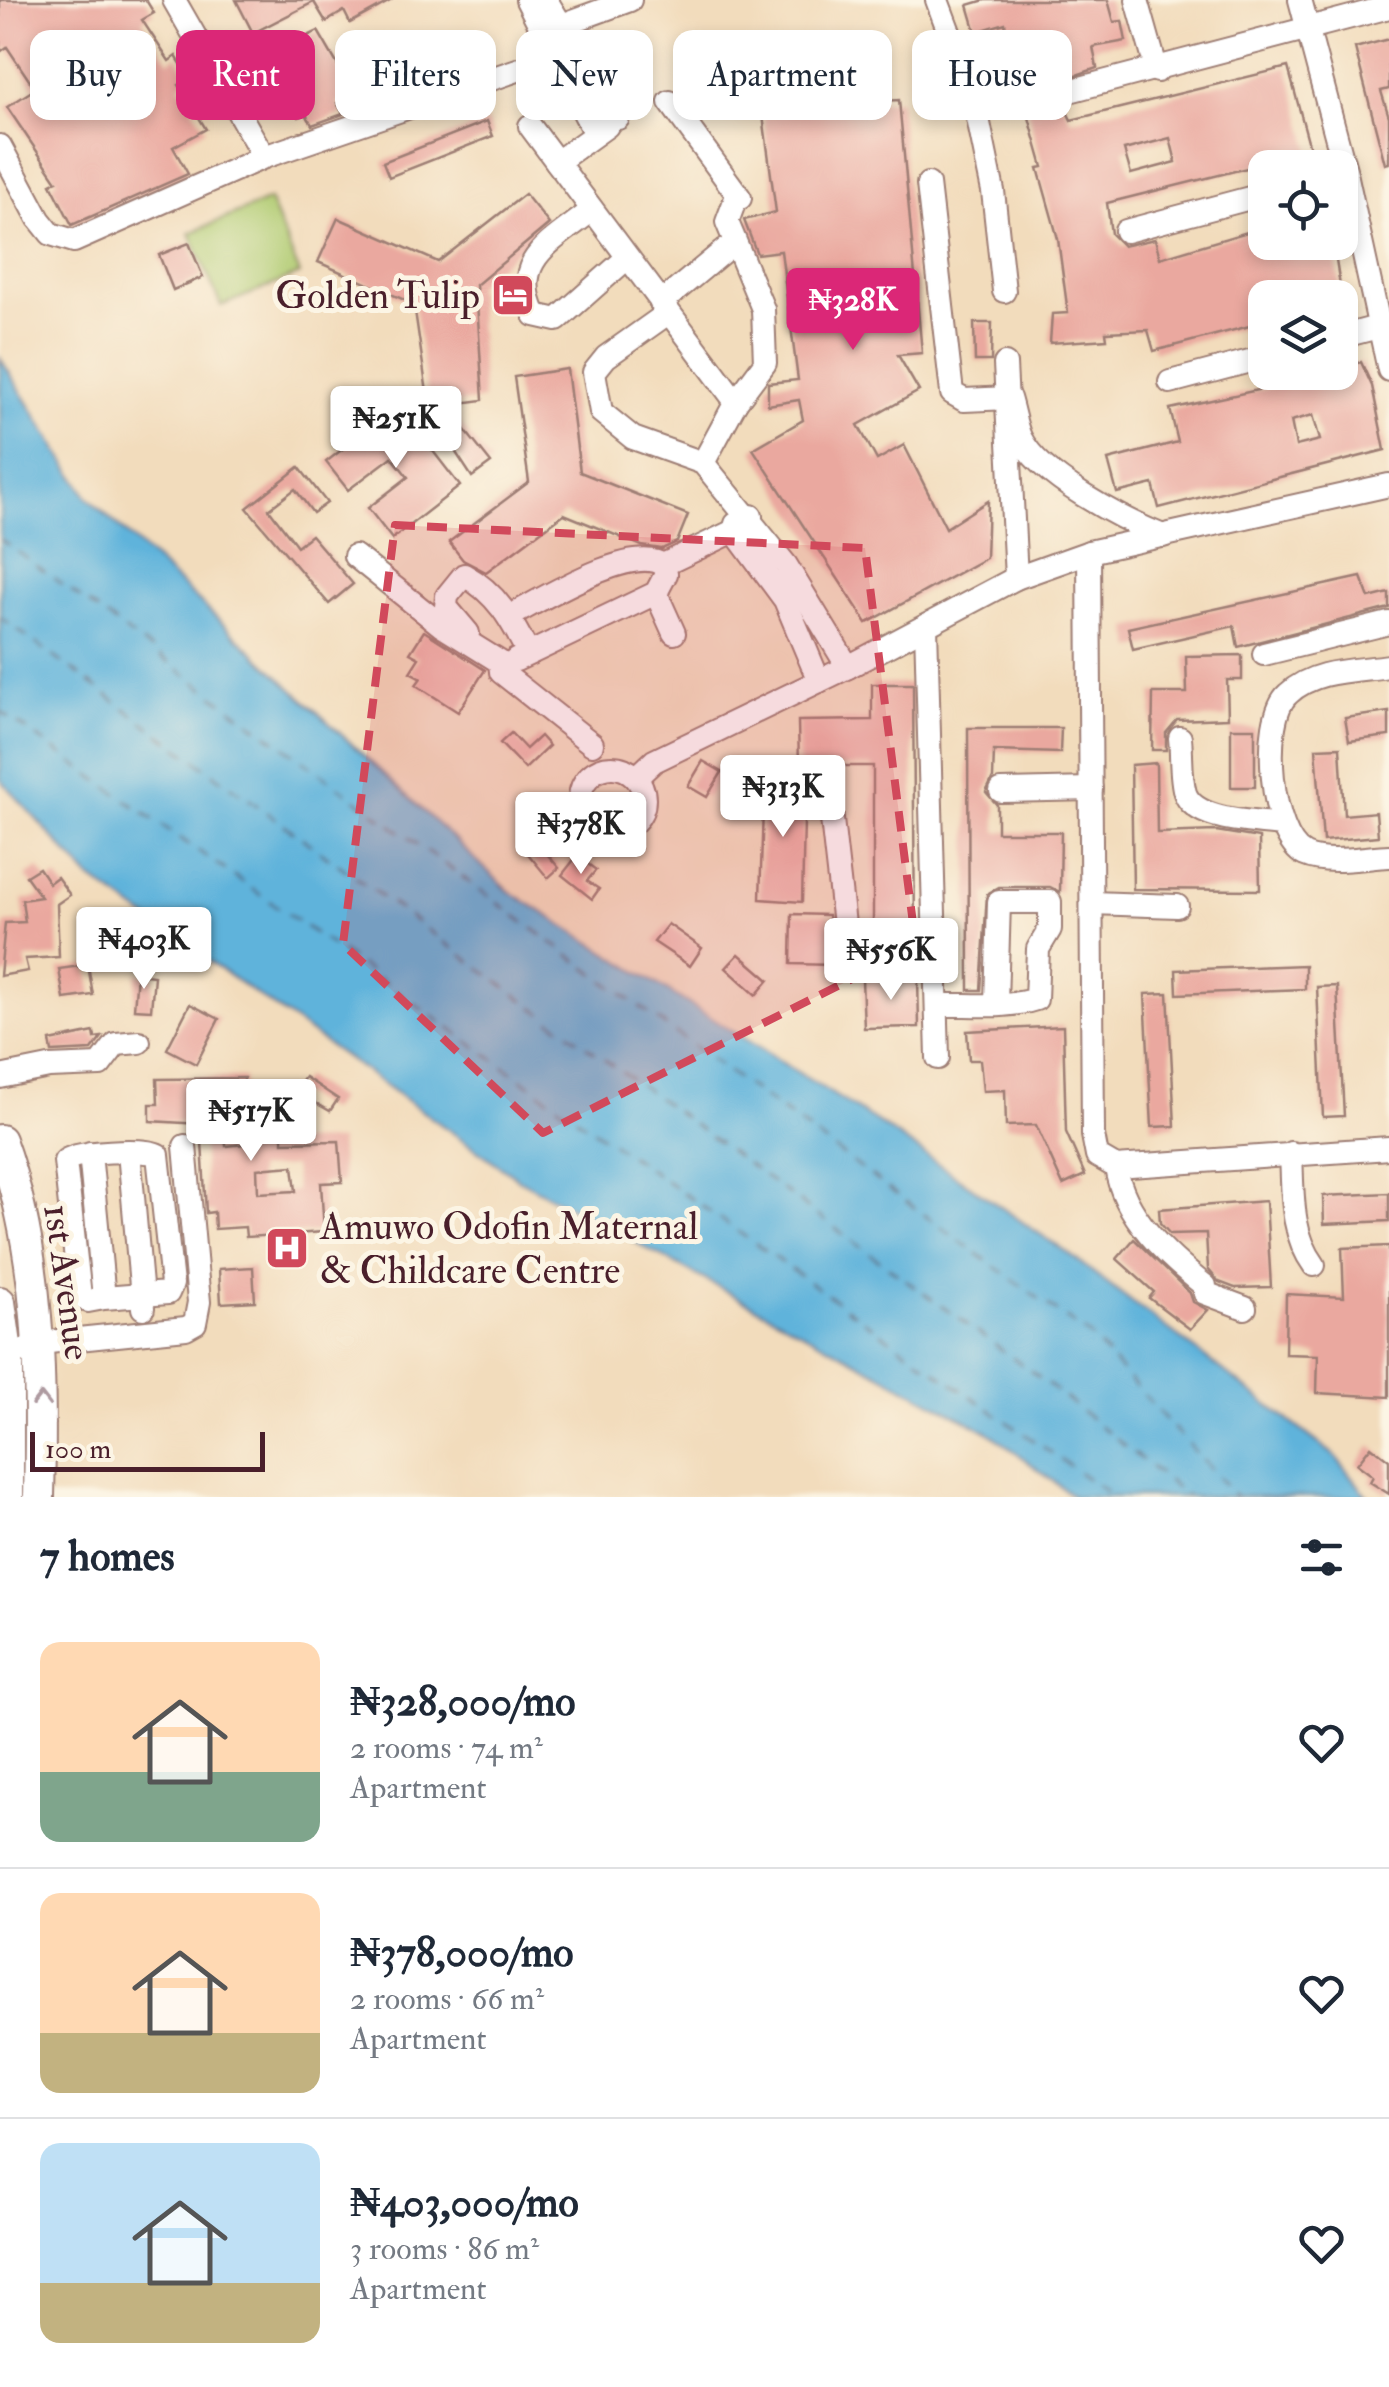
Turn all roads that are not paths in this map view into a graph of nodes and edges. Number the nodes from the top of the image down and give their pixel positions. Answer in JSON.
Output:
{"nodes":[{"id":1,"x":174,"y":0,"type":"edge"},
{"id":2,"x":526,"y":0,"type":"edge"},
{"id":3,"x":546,"y":0,"type":"edge"},
{"id":4,"x":630,"y":0,"type":"edge"},
{"id":5,"x":937,"y":0,"type":"edge"},
{"id":6,"x":1137,"y":0,"type":"edge"},
{"id":7,"x":1300,"y":0,"type":"edge"},
{"id":8,"x":1389,"y":6,"type":"edge"},
{"id":9,"x":553,"y":29,"type":"junction"},
{"id":10,"x":1307,"y":29,"type":"junction"},
{"id":11,"x":516,"y":70,"type":"edge"},
{"id":12,"x":1157,"y":71,"type":"junction"},
{"id":13,"x":1073,"y":90,"type":"dead end"},
{"id":14,"x":670,"y":102,"type":"dead end"},
{"id":15,"x":530,"y":126,"type":"dead end"},
{"id":16,"x":595,"y":134,"type":"junction"},
{"id":17,"x":0,"y":146,"type":"edge"},
{"id":18,"x":1337,"y":150,"type":"edge"},
{"id":19,"x":264,"y":157,"type":"junction"},
{"id":20,"x":557,"y":162,"type":"junction"},
{"id":21,"x":928,"y":184,"type":"dead end"},
{"id":22,"x":1248,"y":199,"type":"edge"},
{"id":23,"x":592,"y":210,"type":"junction"},
{"id":24,"x":1358,"y":225,"type":"edge"},
{"id":25,"x":1126,"y":231,"type":"dead end"},
{"id":26,"x":726,"y":249,"type":"dead end"},
{"id":27,"x":628,"y":258,"type":"junction"},
{"id":28,"x":1004,"y":292,"type":"dead end"},
{"id":29,"x":1380,"y":300,"type":"edge"},
{"id":30,"x":664,"y":308,"type":"junction"},
{"id":31,"x":1378,"y":327,"type":"junction"},
{"id":32,"x":1358,"y":332,"type":"edge"},
{"id":33,"x":1248,"y":361,"type":"edge"},
{"id":34,"x":1006,"y":364,"type":"dead end"},
{"id":35,"x":1389,"y":370,"type":"edge"},
{"id":36,"x":1170,"y":382,"type":"dead end"},
{"id":37,"x":1009,"y":398,"type":"junction"},
{"id":38,"x":736,"y":402,"type":"junction"},
{"id":39,"x":703,"y":462,"type":"junction"},
{"id":40,"x":1387,"y":492,"type":"edge"},
{"id":41,"x":742,"y":524,"type":"junction"},
{"id":42,"x":1164,"y":537,"type":"junction"},
{"id":43,"x":1088,"y":552,"type":"junction"},
{"id":44,"x":355,"y":556,"type":"dead end"},
{"id":45,"x":662,"y":565,"type":"junction"},
{"id":46,"x":1016,"y":578,"type":"junction"},
{"id":47,"x":656,"y":592,"type":"junction"},
{"id":48,"x":510,"y":616,"type":"junction"},
{"id":49,"x":1389,"y":624,"type":"edge"},
{"id":50,"x":926,"y":626,"type":"junction"},
{"id":51,"x":674,"y":634,"type":"dead end"},
{"id":52,"x":1264,"y":654,"type":"dead end"},
{"id":53,"x":512,"y":663,"type":"junction"},
{"id":54,"x":1389,"y":666,"type":"edge"},
{"id":55,"x":848,"y":667,"type":"junction"},
{"id":56,"x":819,"y":681,"type":"junction"},
{"id":57,"x":1180,"y":738,"type":"dead end"},
{"id":58,"x":592,"y":744,"type":"dead end"},
{"id":59,"x":638,"y":776,"type":"dead end"},
{"id":60,"x":1090,"y":789,"type":"junction"},
{"id":61,"x":1001,"y":791,"type":"dead end"},
{"id":62,"x":830,"y":802,"type":"dead end"},
{"id":63,"x":1280,"y":825,"type":"junction"},
{"id":64,"x":1389,"y":856,"type":"edge"},
{"id":65,"x":1092,"y":903,"type":"junction"},
{"id":66,"x":1177,"y":906,"type":"dead end"},
{"id":67,"x":936,"y":960,"type":"junction"},
{"id":68,"x":996,"y":1003,"type":"junction"},
{"id":69,"x":937,"y":1005,"type":"junction"},
{"id":70,"x":139,"y":1042,"type":"dead end"},
{"id":71,"x":938,"y":1058,"type":"dead end"},
{"id":72,"x":0,"y":1078,"type":"edge"},
{"id":73,"x":0,"y":1140,"type":"edge"},
{"id":74,"x":185,"y":1146,"type":"dead end"},
{"id":75,"x":1389,"y":1148,"type":"edge"},
{"id":76,"x":1291,"y":1153,"type":"junction"},
{"id":77,"x":1116,"y":1167,"type":"junction"},
{"id":78,"x":1314,"y":1265,"type":"dead end"},
{"id":79,"x":142,"y":1296,"type":"junction"},
{"id":80,"x":0,"y":1302,"type":"edge"},
{"id":81,"x":1245,"y":1308,"type":"dead end"},
{"id":82,"x":145,"y":1331,"type":"junction"},
{"id":83,"x":40,"y":1343,"type":"junction"},
{"id":84,"x":8,"y":1359,"type":"junction"},
{"id":85,"x":8,"y":1497,"type":"edge"},
{"id":86,"x":39,"y":1497,"type":"edge"}],
"edges":[{"from":1,"to":19,"type":"street"},
{"from":2,"to":9,"type":"street"},
{"from":3,"to":9,"type":"street"},
{"from":4,"to":9,"type":"street"},
{"from":5,"to":28,"type":"street"},
{"from":6,"to":12,"type":"street"},
{"from":7,"to":10,"type":"street"},
{"from":8,"to":10,"type":"street"},
{"from":9,"to":16,"type":"street"},
{"from":9,"to":16,"type":"street"},
{"from":10,"to":12,"type":"street"},
{"from":10,"to":18,"type":"street"},
{"from":11,"to":19,"type":"street"},
{"from":12,"to":13,"type":"street"},
{"from":14,"to":38,"type":"street"},
{"from":15,"to":20,"type":"street"},
{"from":16,"to":20,"type":"street"},
{"from":17,"to":19,"type":"street"},
{"from":20,"to":23,"type":"street"},
{"from":21,"to":37,"type":"street"},
{"from":22,"to":25,"type":"street"},
{"from":23,"to":27,"type":"street"},
{"from":23,"to":27,"type":"street"},
{"from":24,"to":29,"type":"street"},
{"from":26,"to":30,"type":"street"},
{"from":27,"to":30,"type":"street"},
{"from":29,"to":31,"type":"street"},
{"from":30,"to":38,"type":"street"},
{"from":30,"to":39,"type":"street"},
{"from":31,"to":32,"type":"street"},
{"from":31,"to":35,"type":"street"},
{"from":33,"to":36,"type":"street"},
{"from":34,"to":37,"type":"street"},
{"from":37,"to":42,"type":"street"},
{"from":37,"to":46,"type":"street"},
{"from":38,"to":39,"type":"street"},
{"from":39,"to":41,"type":"street"},
{"from":40,"to":42,"type":"street"},
{"from":41,"to":45,"type":"street"},
{"from":41,"to":55,"type":"street"},
{"from":41,"to":56,"type":"street"},
{"from":42,"to":43,"type":"street"},
{"from":43,"to":46,"type":"street"},
{"from":43,"to":60,"type":"street"},
{"from":44,"to":53,"type":"street"},
{"from":45,"to":47,"type":"street"},
{"from":45,"to":48,"type":"street"},
{"from":46,"to":50,"type":"street"},
{"from":47,"to":51,"type":"street"},
{"from":47,"to":53,"type":"street"},
{"from":48,"to":53,"type":"street"},
{"from":48,"to":53,"type":"street"},
{"from":49,"to":52,"type":"street"},
{"from":50,"to":55,"type":"street"},
{"from":50,"to":67,"type":"street"},
{"from":53,"to":58,"type":"street"},
{"from":54,"to":63,"type":"street"},
{"from":55,"to":56,"type":"street"},
{"from":56,"to":59,"type":"street"},
{"from":57,"to":63,"type":"street"},
{"from":60,"to":61,"type":"street"},
{"from":60,"to":65,"type":"street"},
{"from":62,"to":67,"type":"street"},
{"from":63,"to":64,"type":"street"},
{"from":65,"to":66,"type":"street"},
{"from":65,"to":77,"type":"street"},
{"from":67,"to":69,"type":"street"},
{"from":68,"to":68,"type":"street"},
{"from":68,"to":69,"type":"street"},
{"from":69,"to":71,"type":"street"},
{"from":70,"to":72,"type":"street"},
{"from":73,"to":83,"type":"main road","name":"1st Avenue"},
{"from":74,"to":82,"type":"street"},
{"from":75,"to":76,"type":"street"},
{"from":76,"to":77,"type":"street"},
{"from":76,"to":78,"type":"street"},
{"from":77,"to":81,"type":"street"},
{"from":79,"to":79,"type":"street"},
{"from":79,"to":82,"type":"street"},
{"from":80,"to":84,"type":"main road","name":"1st Avenue"},
{"from":82,"to":83,"type":"street"},
{"from":83,"to":84,"type":"street"},
{"from":86,"to":83,"type":"main road","name":"1st Avenue","one_way":true},
{"from":84,"to":85,"type":"main road","name":"1st Avenue"}]}
